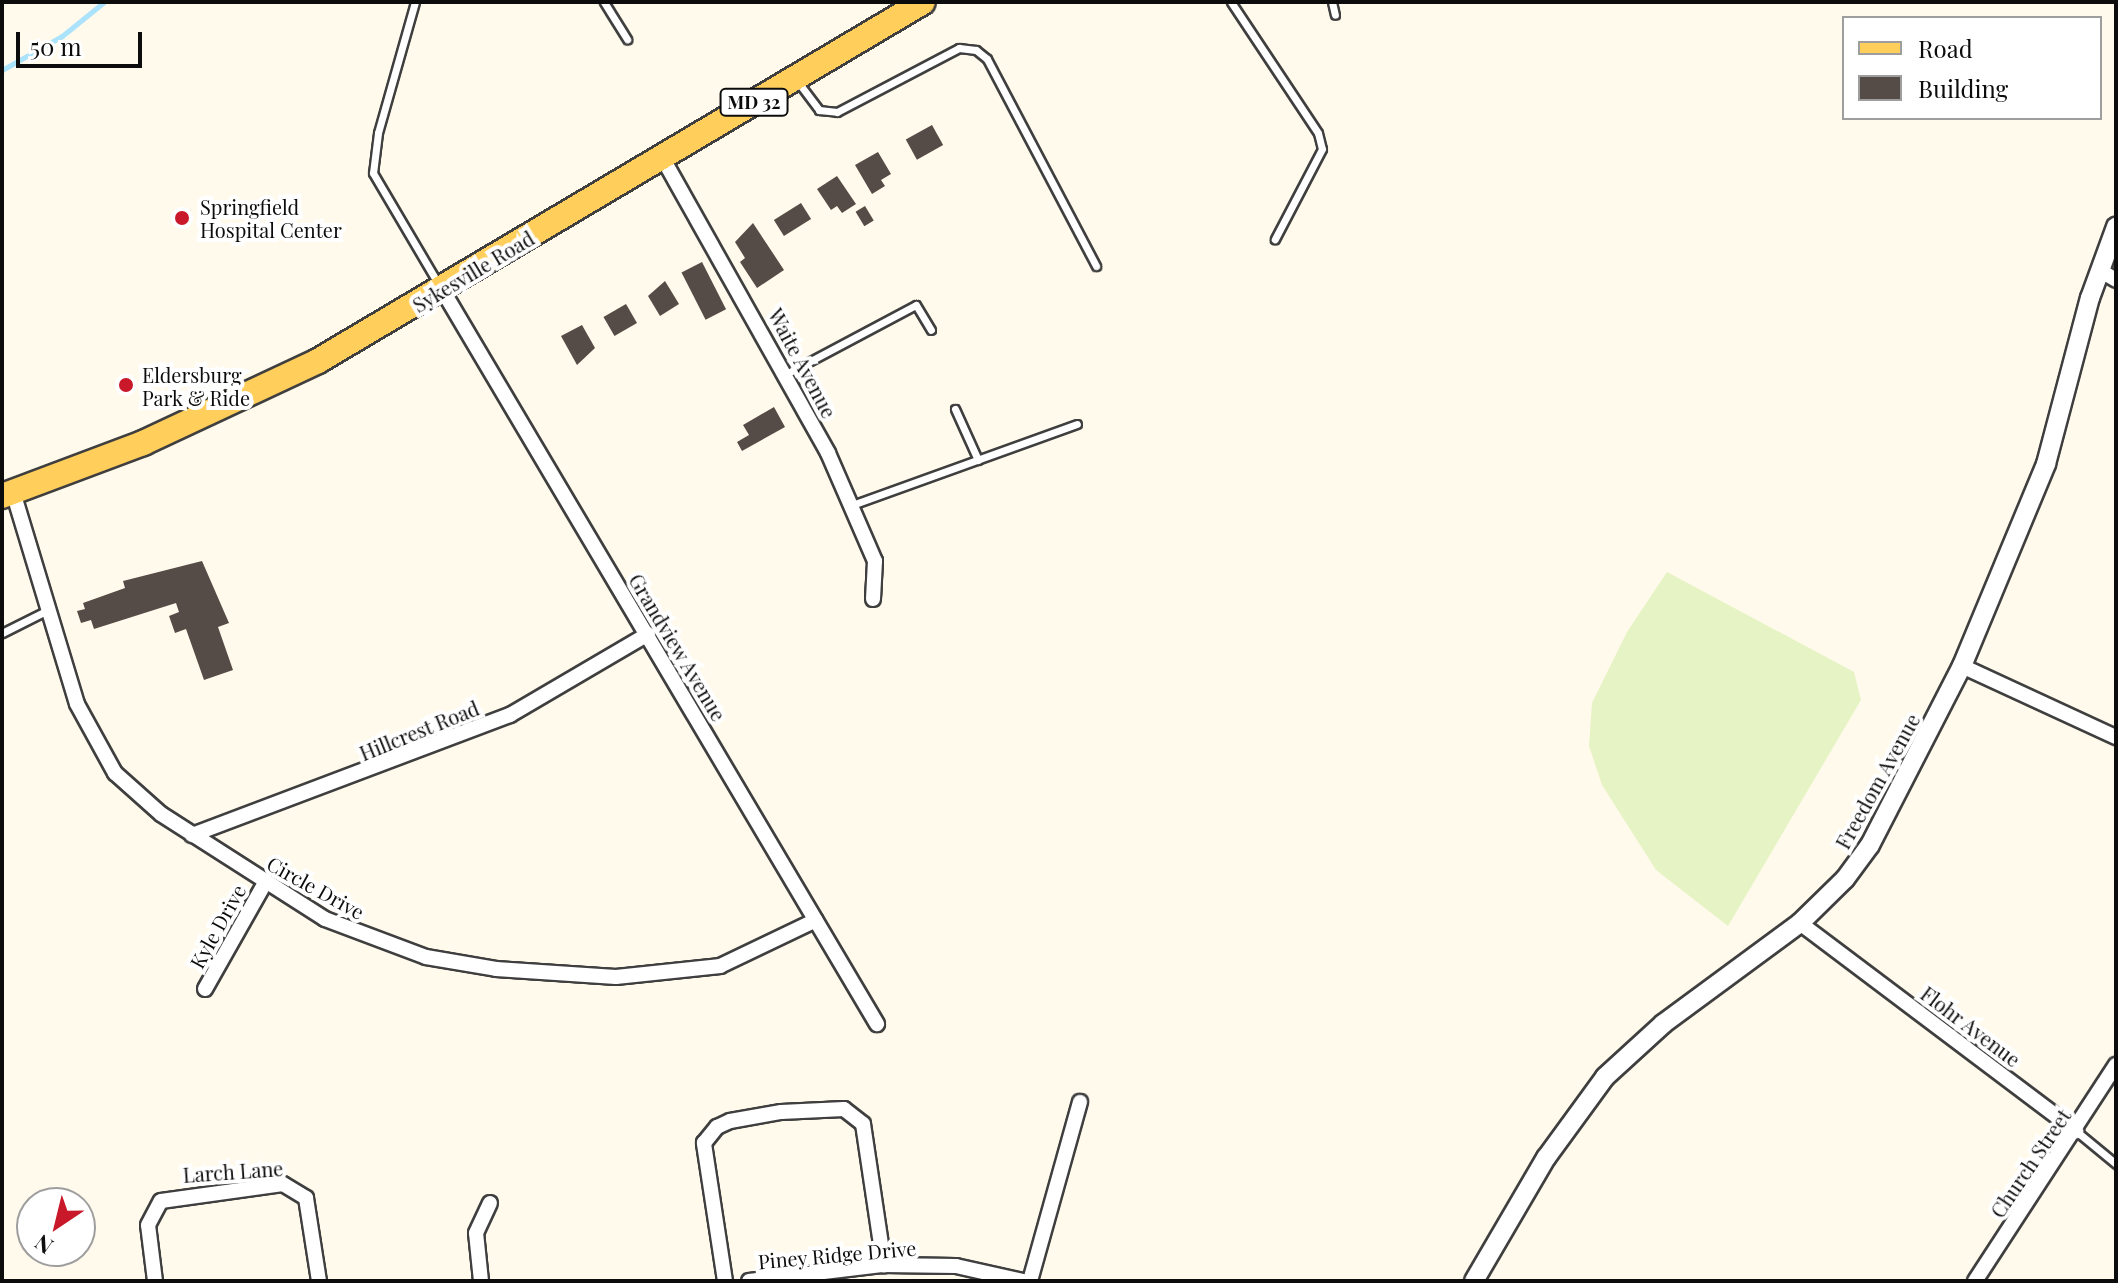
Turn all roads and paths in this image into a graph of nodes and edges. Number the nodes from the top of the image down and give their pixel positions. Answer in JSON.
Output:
{"nodes":[{"id":1,"x":415,"y":2,"type":"edge"},
{"id":2,"x":604,"y":2,"type":"edge"},
{"id":3,"x":923,"y":2,"type":"edge"},
{"id":4,"x":1231,"y":2,"type":"edge"},
{"id":5,"x":1332,"y":2,"type":"edge"},
{"id":6,"x":1335,"y":15,"type":"dead end"},
{"id":7,"x":627,"y":39,"type":"dead end"},
{"id":8,"x":795,"y":77,"type":"junction"},
{"id":9,"x":662,"y":157,"type":"junction"},
{"id":10,"x":2116,"y":227,"type":"edge"},
{"id":11,"x":1275,"y":239,"type":"dead end"},
{"id":12,"x":1096,"y":266,"type":"dead end"},
{"id":13,"x":2099,"y":270,"type":"junction"},
{"id":14,"x":2116,"y":280,"type":"edge"},
{"id":15,"x":443,"y":291,"type":"junction"},
{"id":16,"x":931,"y":330,"type":"dead end"},
{"id":17,"x":786,"y":374,"type":"junction"},
{"id":18,"x":955,"y":409,"type":"dead end"},
{"id":19,"x":1077,"y":424,"type":"dead end"},
{"id":20,"x":978,"y":460,"type":"junction"},
{"id":21,"x":8,"y":494,"type":"edge"},
{"id":22,"x":852,"y":505,"type":"junction"},
{"id":23,"x":873,"y":599,"type":"dead end"},
{"id":24,"x":48,"y":610,"type":"junction"},
{"id":25,"x":2,"y":633,"type":"edge"},
{"id":26,"x":648,"y":634,"type":"junction"},
{"id":27,"x":1962,"y":666,"type":"junction"},
{"id":28,"x":2116,"y":737,"type":"edge"},
{"id":29,"x":192,"y":835,"type":"junction"},
{"id":30,"x":265,"y":883,"type":"junction"},
{"id":31,"x":816,"y":920,"type":"junction"},
{"id":32,"x":1800,"y":923,"type":"junction"},
{"id":33,"x":205,"y":989,"type":"dead end"},
{"id":34,"x":877,"y":1024,"type":"dead end"},
{"id":35,"x":2116,"y":1065,"type":"edge"},
{"id":36,"x":1080,"y":1102,"type":"dead end"},
{"id":37,"x":2076,"y":1131,"type":"junction"},
{"id":38,"x":2116,"y":1164,"type":"edge"},
{"id":39,"x":490,"y":1203,"type":"dead end"},
{"id":40,"x":884,"y":1265,"type":"junction"},
{"id":41,"x":807,"y":1278,"type":"edge"},
{"id":42,"x":155,"y":1281,"type":"edge"},
{"id":43,"x":319,"y":1281,"type":"edge"},
{"id":44,"x":481,"y":1281,"type":"edge"},
{"id":45,"x":725,"y":1281,"type":"edge"},
{"id":46,"x":749,"y":1281,"type":"edge"},
{"id":47,"x":1023,"y":1281,"type":"edge"},
{"id":48,"x":1030,"y":1281,"type":"edge"},
{"id":49,"x":1474,"y":1281,"type":"edge"},
{"id":50,"x":1975,"y":1281,"type":"edge"}],
"edges":[{"from":1,"to":15,"type":"lane"},
{"from":2,"to":7,"type":"lane"},
{"from":3,"to":8,"type":"main road","name":"Sykesville Road","number":"MD 32"},
{"from":4,"to":11,"type":"lane"},
{"from":5,"to":6,"type":"lane"},
{"from":8,"to":9,"type":"main road","name":"Sykesville Road","number":"MD 32"},
{"from":8,"to":12,"type":"lane"},
{"from":9,"to":15,"type":"main road","name":"Sykesville Road","number":"MD 32"},
{"from":9,"to":17,"type":"street","name":"Waite Avenue"},
{"from":10,"to":13,"type":"street","name":"Freedom Avenue"},
{"from":13,"to":14,"type":"street"},
{"from":13,"to":27,"type":"street","name":"Freedom Avenue"},
{"from":15,"to":21,"type":"main road","name":"Sykesville Road","number":"MD 32"},
{"from":15,"to":26,"type":"street","name":"Grandview Avenue"},
{"from":16,"to":17,"type":"lane"},
{"from":17,"to":22,"type":"street","name":"Waite Avenue"},
{"from":18,"to":20,"type":"lane"},
{"from":19,"to":20,"type":"lane"},
{"from":20,"to":22,"type":"lane"},
{"from":21,"to":24,"type":"street","name":"Circle Drive"},
{"from":22,"to":23,"type":"street","name":"Waite Avenue"},
{"from":24,"to":25,"type":"lane"},
{"from":24,"to":29,"type":"street","name":"Circle Drive"},
{"from":26,"to":29,"type":"street","name":"Hillcrest Road"},
{"from":26,"to":31,"type":"street","name":"Grandview Avenue"},
{"from":27,"to":28,"type":"street"},
{"from":27,"to":32,"type":"street","name":"Freedom Avenue"},
{"from":29,"to":30,"type":"street","name":"Circle Drive"},
{"from":30,"to":31,"type":"street","name":"Circle Drive"},
{"from":30,"to":33,"type":"street","name":"Kyle Drive"},
{"from":31,"to":34,"type":"street","name":"Grandview Avenue"},
{"from":32,"to":37,"type":"street","name":"Flohr Avenue"},
{"from":32,"to":49,"type":"street","name":"Freedom Avenue"},
{"from":35,"to":37,"type":"street","name":"Church Street"},
{"from":36,"to":48,"type":"street"},
{"from":37,"to":38,"type":"lane","name":"Flohr Avenue"},
{"from":37,"to":50,"type":"street","name":"Church Street"},
{"from":39,"to":44,"type":"street"},
{"from":40,"to":41,"type":"street","name":"Piney Ridge Drive"},
{"from":40,"to":45,"type":"street"},
{"from":40,"to":47,"type":"street","name":"Piney Ridge Drive"},
{"from":41,"to":46,"type":"street","name":"Piney Ridge Drive"},
{"from":42,"to":43,"type":"street","name":"Larch Lane"}]}
